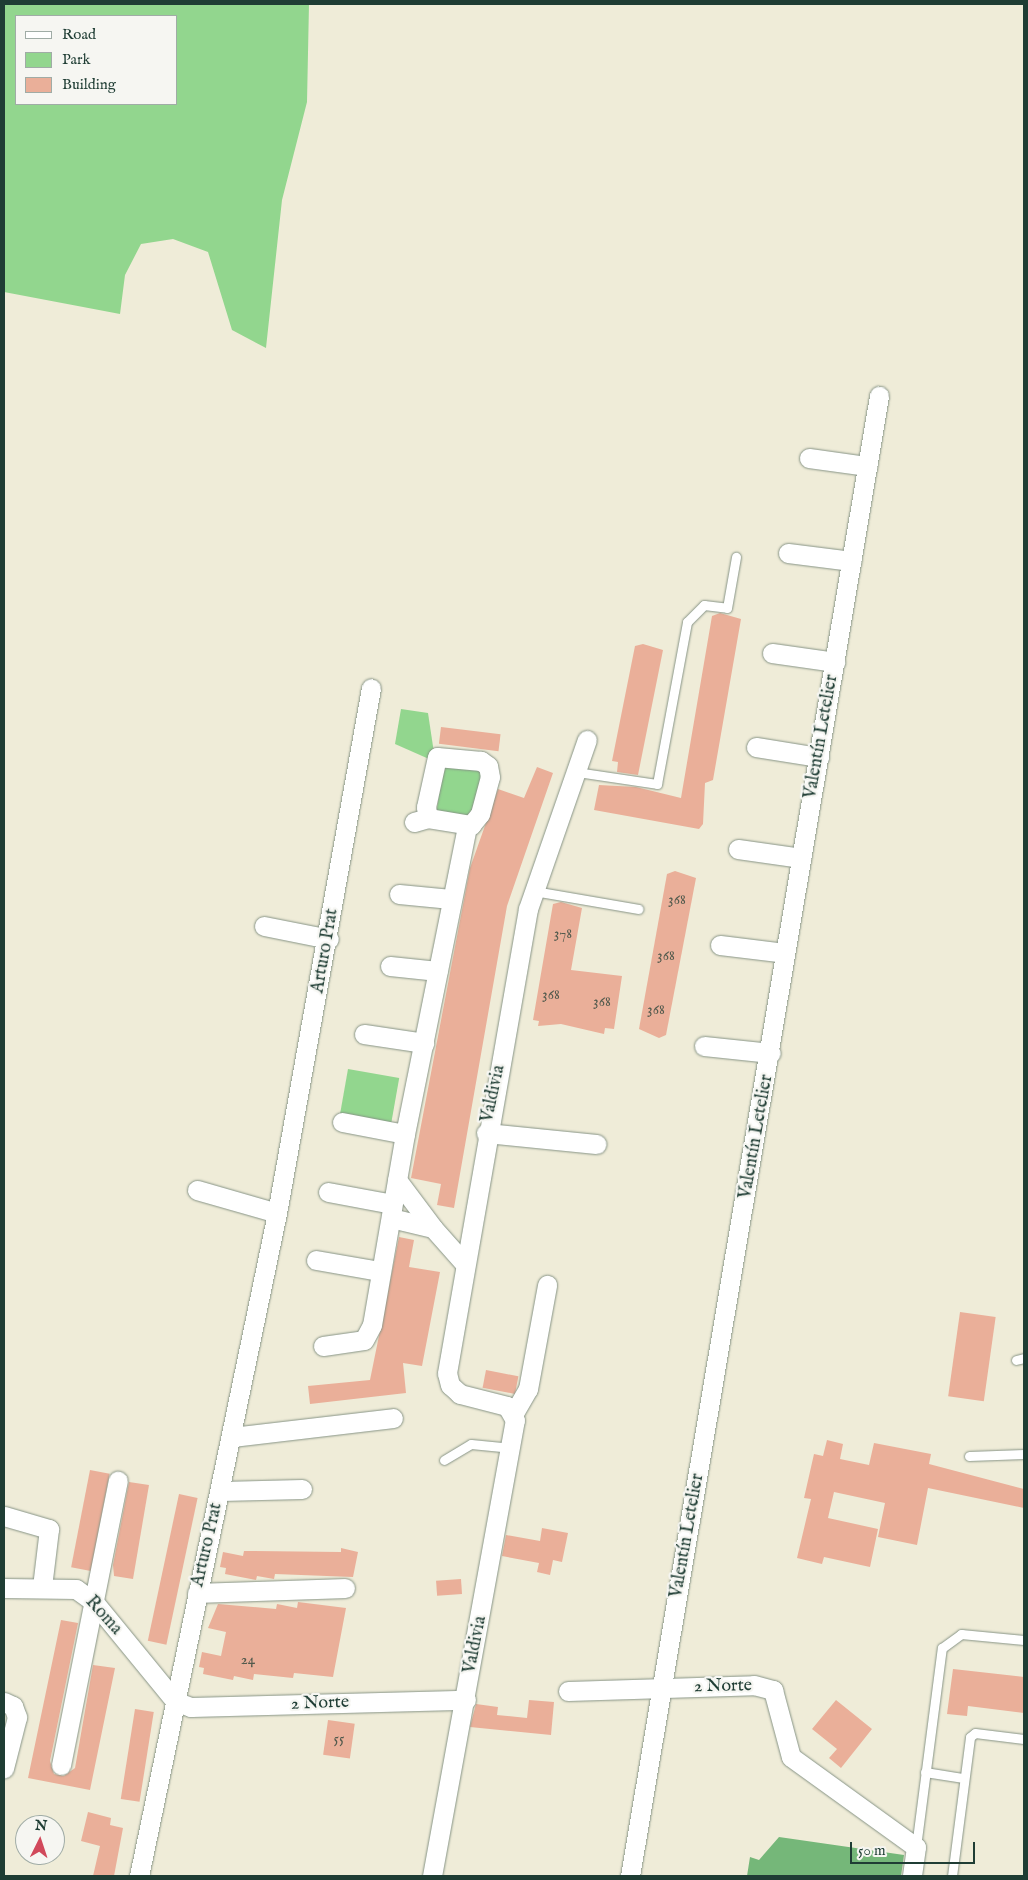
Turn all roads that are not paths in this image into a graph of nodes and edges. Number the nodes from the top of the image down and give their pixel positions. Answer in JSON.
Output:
{"nodes":[{"id":1,"x":879,"y":396,"type":"dead end"},
{"id":2,"x":809,"y":458,"type":"dead end"},
{"id":3,"x":867,"y":466,"type":"junction"},
{"id":4,"x":788,"y":553,"type":"dead end"},
{"id":5,"x":736,"y":556,"type":"dead end"},
{"id":6,"x":851,"y":561,"type":"junction"},
{"id":7,"x":772,"y":652,"type":"dead end"},
{"id":8,"x":835,"y":662,"type":"junction"},
{"id":9,"x":371,"y":688,"type":"dead end"},
{"id":10,"x":587,"y":740,"type":"dead end"},
{"id":11,"x":756,"y":748,"type":"dead end"},
{"id":12,"x":820,"y":757,"type":"junction"},
{"id":13,"x":577,"y":772,"type":"junction"},
{"id":14,"x":467,"y":827,"type":"junction"},
{"id":15,"x":738,"y":850,"type":"dead end"},
{"id":16,"x":801,"y":858,"type":"junction"},
{"id":17,"x":534,"y":891,"type":"junction"},
{"id":18,"x":399,"y":894,"type":"dead end"},
{"id":19,"x":451,"y":900,"type":"junction"},
{"id":20,"x":638,"y":909,"type":"dead end"},
{"id":21,"x":264,"y":926,"type":"dead end"},
{"id":22,"x":328,"y":938,"type":"junction"},
{"id":23,"x":720,"y":945,"type":"dead end"},
{"id":24,"x":785,"y":954,"type":"junction"},
{"id":25,"x":390,"y":966,"type":"dead end"},
{"id":26,"x":438,"y":971,"type":"junction"},
{"id":27,"x":364,"y":1034,"type":"dead end"},
{"id":28,"x":424,"y":1044,"type":"junction"},
{"id":29,"x":704,"y":1046,"type":"dead end"},
{"id":30,"x":771,"y":1053,"type":"junction"},
{"id":31,"x":342,"y":1122,"type":"dead end"},
{"id":32,"x":486,"y":1133,"type":"junction"},
{"id":33,"x":405,"y":1134,"type":"junction"},
{"id":34,"x":596,"y":1144,"type":"dead end"},
{"id":35,"x":397,"y":1180,"type":"junction"},
{"id":36,"x":197,"y":1190,"type":"dead end"},
{"id":37,"x":328,"y":1192,"type":"dead end"},
{"id":38,"x":392,"y":1211,"type":"junction"},
{"id":39,"x":277,"y":1213,"type":"junction"},
{"id":40,"x":432,"y":1228,"type":"junction"},
{"id":41,"x":316,"y":1260,"type":"dead end"},
{"id":42,"x":465,"y":1264,"type":"junction"},
{"id":43,"x":380,"y":1271,"type":"junction"},
{"id":44,"x":547,"y":1285,"type":"dead end"},
{"id":45,"x":323,"y":1346,"type":"dead end"},
{"id":46,"x":514,"y":1413,"type":"junction"},
{"id":47,"x":393,"y":1418,"type":"dead end"},
{"id":48,"x":232,"y":1437,"type":"junction"},
{"id":49,"x":512,"y":1448,"type":"junction"},
{"id":50,"x":1024,"y":1454,"type":"edge"},
{"id":51,"x":969,"y":1456,"type":"dead end"},
{"id":52,"x":444,"y":1460,"type":"dead end"},
{"id":53,"x":118,"y":1481,"type":"dead end"},
{"id":54,"x":302,"y":1490,"type":"dead end"},
{"id":55,"x":221,"y":1491,"type":"junction"},
{"id":56,"x":4,"y":1516,"type":"edge"},
{"id":57,"x":42,"y":1586,"type":"junction"},
{"id":58,"x":4,"y":1588,"type":"edge"},
{"id":59,"x":345,"y":1588,"type":"dead end"},
{"id":60,"x":197,"y":1593,"type":"junction"},
{"id":61,"x":94,"y":1602,"type":"junction"},
{"id":62,"x":1024,"y":1640,"type":"edge"},
{"id":63,"x":661,"y":1688,"type":"junction"},
{"id":64,"x":568,"y":1691,"type":"dead end"},
{"id":65,"x":466,"y":1700,"type":"junction"},
{"id":66,"x":175,"y":1701,"type":"junction"},
{"id":67,"x":4,"y":1702,"type":"edge"},
{"id":68,"x":1024,"y":1738,"type":"edge"},
{"id":69,"x":61,"y":1765,"type":"dead end"},
{"id":70,"x":4,"y":1768,"type":"edge"},
{"id":71,"x":925,"y":1772,"type":"junction"},
{"id":72,"x":964,"y":1778,"type":"junction"},
{"id":73,"x":916,"y":1847,"type":"junction"},
{"id":74,"x":139,"y":1876,"type":"edge"},
{"id":75,"x":432,"y":1876,"type":"edge"},
{"id":76,"x":630,"y":1876,"type":"edge"},
{"id":77,"x":912,"y":1876,"type":"edge"},
{"id":78,"x":952,"y":1876,"type":"edge"}],
"edges":[{"from":1,"to":3,"type":"street","name":"Valentín Letelier"},
{"from":2,"to":3,"type":"street"},
{"from":3,"to":6,"type":"street","name":"Valentín Letelier"},
{"from":4,"to":6,"type":"street"},
{"from":5,"to":13,"type":"lane"},
{"from":6,"to":8,"type":"street","name":"Valentín Letelier"},
{"from":7,"to":8,"type":"street"},
{"from":8,"to":12,"type":"street","name":"Valentín Letelier"},
{"from":9,"to":22,"type":"street","name":"Arturo Prat"},
{"from":10,"to":13,"type":"street","name":"Valdivia"},
{"from":11,"to":12,"type":"street"},
{"from":12,"to":16,"type":"street","name":"Valentín Letelier"},
{"from":13,"to":17,"type":"street","name":"Valdivia"},
{"from":14,"to":14,"type":"street"},
{"from":14,"to":19,"type":"street"},
{"from":15,"to":16,"type":"street"},
{"from":16,"to":24,"type":"street","name":"Valentín Letelier"},
{"from":17,"to":20,"type":"lane"},
{"from":17,"to":32,"type":"street","name":"Valdivia"},
{"from":18,"to":19,"type":"street"},
{"from":19,"to":26,"type":"street"},
{"from":21,"to":22,"type":"street"},
{"from":22,"to":39,"type":"street","name":"Arturo Prat"},
{"from":23,"to":24,"type":"street"},
{"from":24,"to":30,"type":"street","name":"Valentín Letelier"},
{"from":25,"to":26,"type":"street"},
{"from":26,"to":28,"type":"street"},
{"from":27,"to":28,"type":"street"},
{"from":28,"to":33,"type":"street"},
{"from":29,"to":30,"type":"street"},
{"from":30,"to":63,"type":"street","name":"Valentín Letelier"},
{"from":31,"to":33,"type":"street"},
{"from":32,"to":34,"type":"street"},
{"from":32,"to":42,"type":"street","name":"Valdivia"},
{"from":33,"to":35,"type":"street"},
{"from":35,"to":38,"type":"street"},
{"from":35,"to":40,"type":"street"},
{"from":36,"to":39,"type":"street"},
{"from":37,"to":38,"type":"street"},
{"from":38,"to":40,"type":"street"},
{"from":38,"to":43,"type":"street"},
{"from":39,"to":48,"type":"street","name":"Arturo Prat"},
{"from":40,"to":42,"type":"street"},
{"from":41,"to":43,"type":"street"},
{"from":42,"to":46,"type":"street","name":"Valdivia"},
{"from":43,"to":45,"type":"street"},
{"from":44,"to":46,"type":"street","name":"Valdivia"},
{"from":46,"to":49,"type":"street","name":"Valdivia"},
{"from":47,"to":48,"type":"street"},
{"from":48,"to":55,"type":"street","name":"Arturo Prat"},
{"from":49,"to":52,"type":"lane"},
{"from":49,"to":65,"type":"street","name":"Valdivia"},
{"from":50,"to":51,"type":"lane"},
{"from":53,"to":61,"type":"street"},
{"from":54,"to":55,"type":"street"},
{"from":55,"to":60,"type":"street","name":"Arturo Prat"},
{"from":56,"to":57,"type":"street"},
{"from":57,"to":58,"type":"street","name":"Roma"},
{"from":57,"to":61,"type":"street","name":"Roma"},
{"from":59,"to":60,"type":"street"},
{"from":60,"to":66,"type":"street","name":"Arturo Prat"},
{"from":61,"to":66,"type":"street","name":"Roma"},
{"from":61,"to":69,"type":"street"},
{"from":62,"to":71,"type":"lane"},
{"from":63,"to":64,"type":"street","name":"2 Norte"},
{"from":63,"to":73,"type":"street","name":"2 Norte"},
{"from":63,"to":76,"type":"street","name":"Valentín Letelier"},
{"from":65,"to":66,"type":"street","name":"2 Norte"},
{"from":65,"to":75,"type":"street","name":"Valdivia"},
{"from":66,"to":74,"type":"street","name":"Arturo Prat"},
{"from":67,"to":70,"type":"street"},
{"from":68,"to":72,"type":"lane"},
{"from":71,"to":72,"type":"lane"},
{"from":71,"to":73,"type":"lane"},
{"from":72,"to":78,"type":"lane"},
{"from":73,"to":77,"type":"street"}]}
